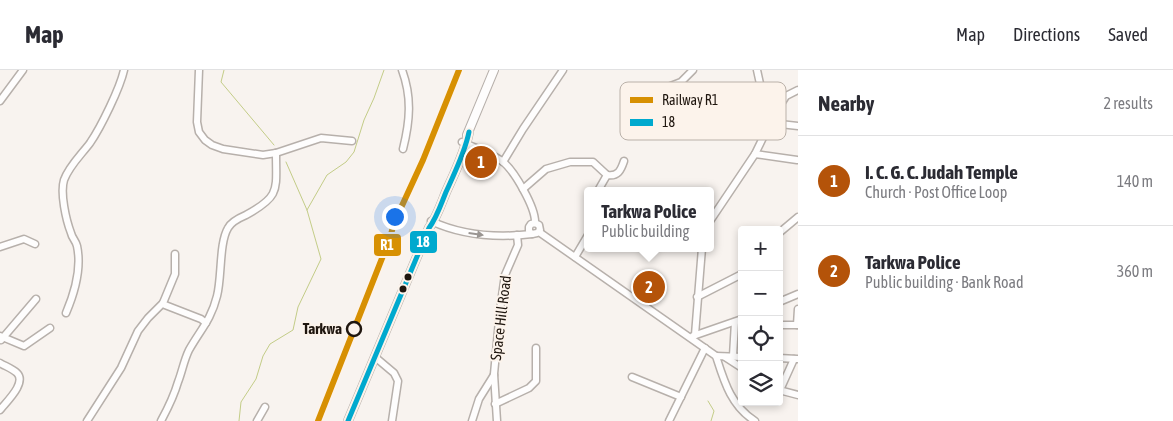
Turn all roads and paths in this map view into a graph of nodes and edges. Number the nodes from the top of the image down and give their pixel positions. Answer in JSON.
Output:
{"nodes":[{"id":1,"x":23,"y":70,"type":"edge"},
{"id":2,"x":124,"y":70,"type":"edge"},
{"id":3,"x":199,"y":70,"type":"edge"},
{"id":4,"x":402,"y":70,"type":"edge"},
{"id":5,"x":494,"y":70,"type":"edge"},
{"id":6,"x":563,"y":70,"type":"edge"},
{"id":7,"x":692,"y":70,"type":"edge"},
{"id":8,"x":681,"y":82,"type":"edge"},
{"id":9,"x":798,"y":90,"type":"edge"},
{"id":10,"x":786,"y":96,"type":"edge"},
{"id":11,"x":0,"y":101,"type":"edge"},
{"id":12,"x":762,"y":140,"type":"edge"},
{"id":13,"x":352,"y":141,"type":"dead end"},
{"id":14,"x":464,"y":143,"type":"junction"},
{"id":15,"x":403,"y":149,"type":"dead end"},
{"id":16,"x":276,"y":153,"type":"junction"},
{"id":17,"x":755,"y":154,"type":"junction"},
{"id":18,"x":798,"y":160,"type":"edge"},
{"id":19,"x":624,"y":161,"type":"dead end"},
{"id":20,"x":503,"y":162,"type":"junction"},
{"id":21,"x":607,"y":175,"type":"junction"},
{"id":22,"x":600,"y":187,"type":"edge"},
{"id":23,"x":523,"y":189,"type":"junction"},
{"id":24,"x":714,"y":215,"type":"edge"},
{"id":25,"x":798,"y":217,"type":"edge"},
{"id":26,"x":430,"y":224,"type":"junction"},
{"id":27,"x":783,"y":230,"type":"edge"},
{"id":28,"x":536,"y":233,"type":"junction"},
{"id":29,"x":518,"y":235,"type":"junction"},
{"id":30,"x":584,"y":242,"type":"edge"},
{"id":31,"x":35,"y":244,"type":"dead end"},
{"id":32,"x":0,"y":247,"type":"edge"},
{"id":33,"x":702,"y":252,"type":"edge"},
{"id":34,"x":176,"y":254,"type":"dead end"},
{"id":35,"x":575,"y":257,"type":"junction"},
{"id":36,"x":738,"y":276,"type":"edge"},
{"id":37,"x":798,"y":294,"type":"edge"},
{"id":38,"x":697,"y":297,"type":"junction"},
{"id":39,"x":36,"y":299,"type":"dead end"},
{"id":40,"x":783,"y":300,"type":"edge"},
{"id":41,"x":163,"y":302,"type":"junction"},
{"id":42,"x":798,"y":309,"type":"edge"},
{"id":43,"x":66,"y":313,"type":"dead end"},
{"id":44,"x":738,"y":321,"type":"edge"},
{"id":45,"x":206,"y":323,"type":"junction"},
{"id":46,"x":783,"y":325,"type":"edge"},
{"id":47,"x":798,"y":325,"type":"edge"},
{"id":48,"x":738,"y":327,"type":"edge"},
{"id":49,"x":50,"y":328,"type":"dead end"},
{"id":50,"x":692,"y":336,"type":"junction"},
{"id":51,"x":1,"y":338,"type":"edge"},
{"id":52,"x":536,"y":348,"type":"dead end"},
{"id":53,"x":705,"y":348,"type":"junction"},
{"id":54,"x":720,"y":356,"type":"junction"},
{"id":55,"x":733,"y":356,"type":"junction"},
{"id":56,"x":375,"y":357,"type":"junction"},
{"id":57,"x":738,"y":357,"type":"edge"},
{"id":58,"x":783,"y":358,"type":"edge"},
{"id":59,"x":796,"y":359,"type":"edge"},
{"id":60,"x":0,"y":363,"type":"edge"},
{"id":61,"x":738,"y":366,"type":"edge"},
{"id":62,"x":494,"y":374,"type":"junction"},
{"id":63,"x":632,"y":378,"type":"dead end"},
{"id":64,"x":783,"y":383,"type":"edge"},
{"id":65,"x":783,"y":391,"type":"edge"},
{"id":66,"x":798,"y":395,"type":"edge"},
{"id":67,"x":681,"y":397,"type":"junction"},
{"id":68,"x":495,"y":404,"type":"junction"},
{"id":69,"x":265,"y":407,"type":"dead end"},
{"id":70,"x":0,"y":410,"type":"edge"},
{"id":71,"x":88,"y":421,"type":"edge"},
{"id":72,"x":161,"y":421,"type":"edge"},
{"id":73,"x":257,"y":421,"type":"edge"},
{"id":74,"x":348,"y":421,"type":"edge"},
{"id":75,"x":392,"y":421,"type":"edge"},
{"id":76,"x":472,"y":421,"type":"edge"},
{"id":77,"x":497,"y":421,"type":"edge"},
{"id":78,"x":670,"y":421,"type":"edge"},
{"id":79,"x":755,"y":421,"type":"edge"}],
"edges":[{"from":1,"to":11,"type":"street"},
{"from":2,"to":43,"type":"street"},
{"from":3,"to":16,"type":"street"},
{"from":4,"to":15,"type":"street"},
{"from":5,"to":14,"type":"main road"},
{"from":6,"to":20,"type":"street"},
{"from":7,"to":8,"type":"street"},
{"from":9,"to":10,"type":"street"},
{"from":12,"to":17,"type":"street"},
{"from":13,"to":16,"type":"street"},
{"from":14,"to":20,"type":"street"},
{"from":14,"to":26,"type":"main road"},
{"from":16,"to":45,"type":"street"},
{"from":17,"to":18,"type":"street"},
{"from":17,"to":24,"type":"street"},
{"from":19,"to":21,"type":"street"},
{"from":20,"to":23,"type":"street"},
{"from":21,"to":22,"type":"street"},
{"from":21,"to":23,"type":"street"},
{"from":23,"to":28,"type":"street"},
{"from":25,"to":27,"type":"street"},
{"from":26,"to":29,"type":"street","one_way":true},
{"from":26,"to":56,"type":"main road"},
{"from":28,"to":29,"type":"street"},
{"from":28,"to":35,"type":"street"},
{"from":29,"to":62,"type":"street","name":"Space Hill Road"},
{"from":30,"to":35,"type":"street"},
{"from":31,"to":32,"type":"street"},
{"from":33,"to":38,"type":"street"},
{"from":34,"to":41,"type":"street"},
{"from":35,"to":50,"type":"street"},
{"from":36,"to":38,"type":"street"},
{"from":37,"to":40,"type":"street"},
{"from":38,"to":50,"type":"street"},
{"from":39,"to":51,"type":"street"},
{"from":41,"to":45,"type":"street"},
{"from":41,"to":71,"type":"street"},
{"from":42,"to":47,"type":"street"},
{"from":44,"to":50,"type":"street"},
{"from":45,"to":72,"type":"street"},
{"from":46,"to":47,"type":"street"},
{"from":48,"to":55,"type":"street"},
{"from":49,"to":51,"type":"street"},
{"from":50,"to":53,"type":"street"},
{"from":52,"to":68,"type":"street"},
{"from":53,"to":54,"type":"street"},
{"from":53,"to":67,"type":"street"},
{"from":54,"to":55,"type":"street"},
{"from":54,"to":61,"type":"street"},
{"from":54,"to":79,"type":"street"},
{"from":55,"to":57,"type":"street"},
{"from":56,"to":74,"type":"main road"},
{"from":56,"to":75,"type":"street"},
{"from":58,"to":59,"type":"street"},
{"from":59,"to":64,"type":"street"},
{"from":60,"to":70,"type":"street"},
{"from":62,"to":68,"type":"street","name":"Space Hill Road"},
{"from":62,"to":76,"type":"street"},
{"from":63,"to":67,"type":"street"},
{"from":65,"to":66,"type":"street"},
{"from":67,"to":78,"type":"street"},
{"from":68,"to":77,"type":"street","name":"Space Hill Road"},
{"from":69,"to":73,"type":"street"}]}
